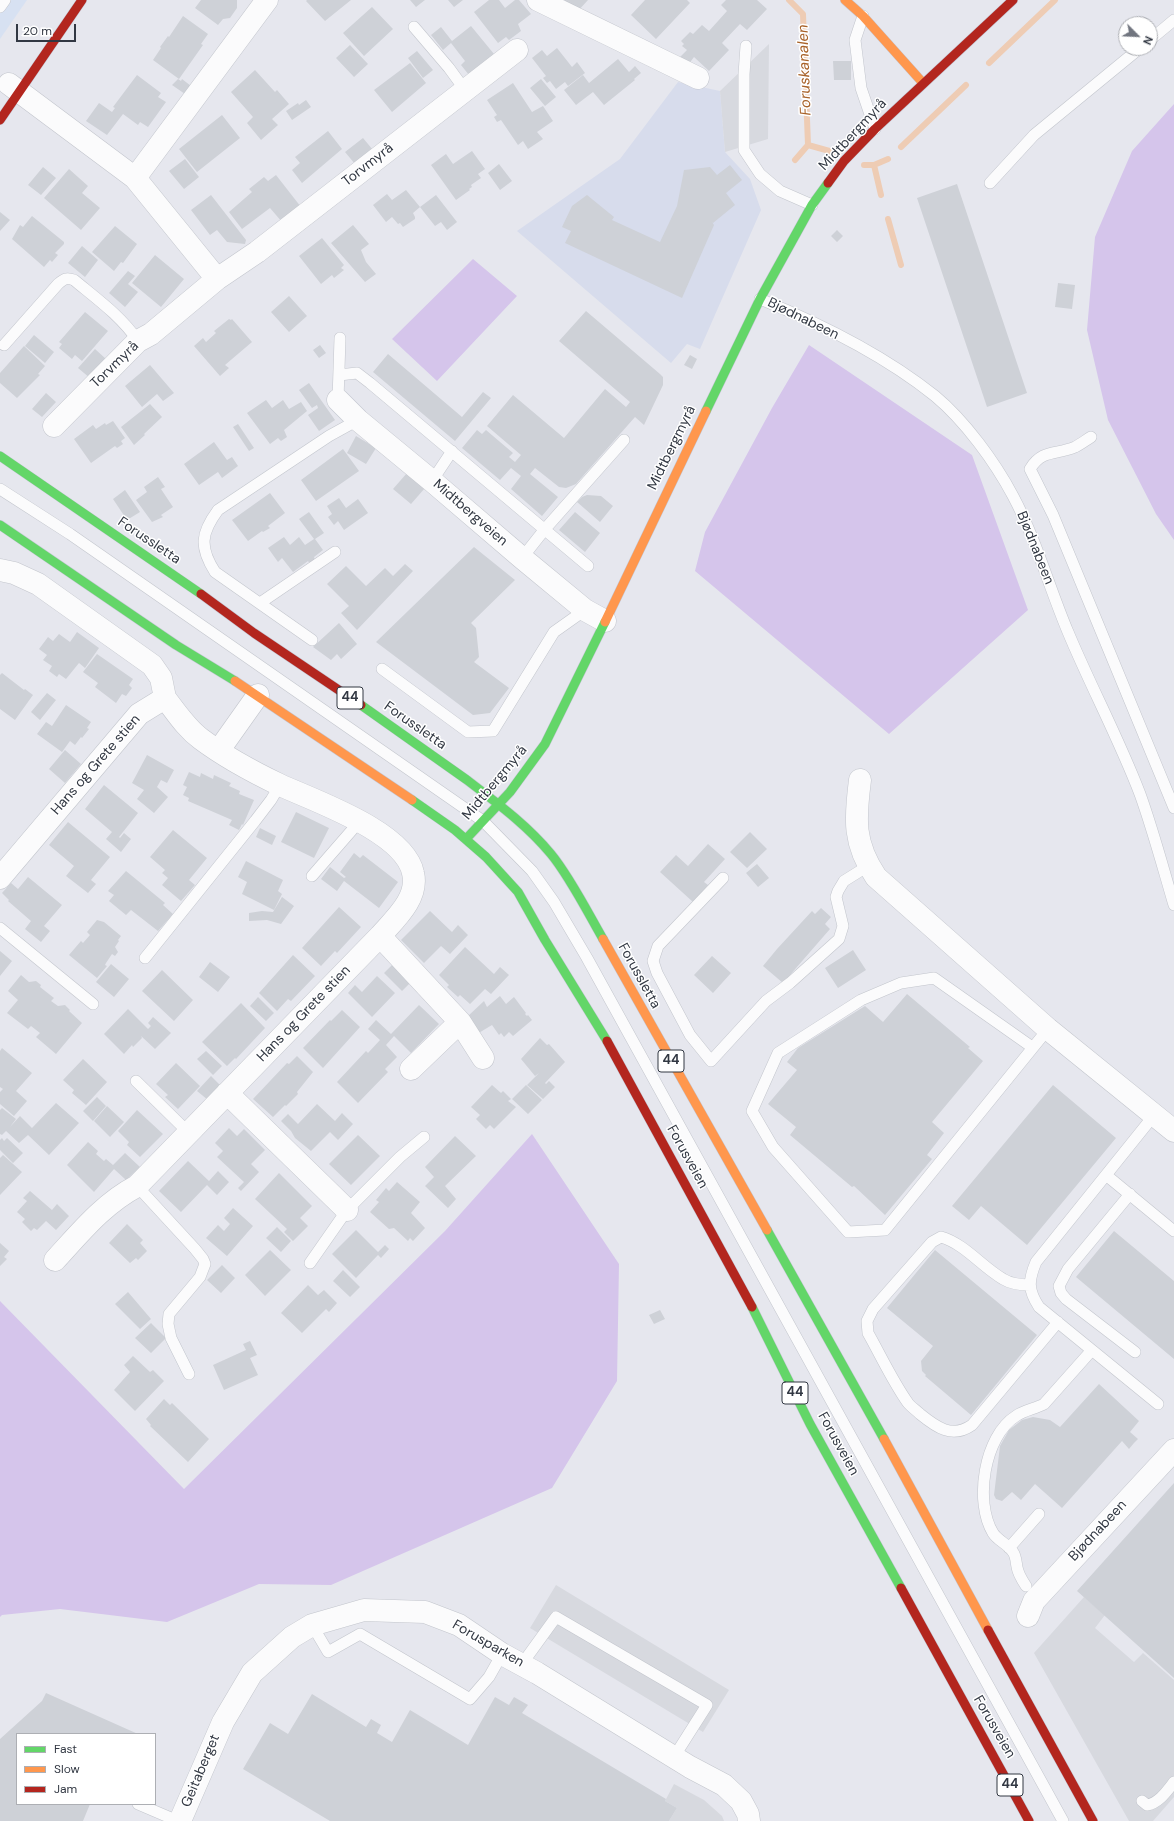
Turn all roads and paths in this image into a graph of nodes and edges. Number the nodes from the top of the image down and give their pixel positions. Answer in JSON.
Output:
{"nodes":[{"id":1,"x":5,"y":0,"type":"edge"},
{"id":2,"x":82,"y":0,"type":"edge"},
{"id":3,"x":267,"y":0,"type":"edge"},
{"id":4,"x":538,"y":0,"type":"edge"},
{"id":5,"x":845,"y":0,"type":"edge"},
{"id":6,"x":1013,"y":0,"type":"edge"},
{"id":7,"x":0,"y":7,"type":"edge"},
{"id":8,"x":863,"y":16,"type":"junction"},
{"id":9,"x":1174,"y":20,"type":"edge"},
{"id":10,"x":414,"y":27,"type":"dead end"},
{"id":11,"x":1158,"y":33,"type":"edge"},
{"id":12,"x":746,"y":46,"type":"dead end"},
{"id":13,"x":517,"y":50,"type":"dead end"},
{"id":14,"x":1130,"y":56,"type":"edge"},
{"id":15,"x":698,"y":78,"type":"dead end"},
{"id":16,"x":923,"y":83,"type":"junction"},
{"id":17,"x":12,"y":86,"type":"junction"},
{"id":18,"x":465,"y":90,"type":"junction"},
{"id":19,"x":0,"y":120,"type":"edge"},
{"id":20,"x":875,"y":128,"type":"junction"},
{"id":21,"x":135,"y":178,"type":"junction"},
{"id":22,"x":990,"y":183,"type":"dead end"},
{"id":23,"x":812,"y":204,"type":"junction"},
{"id":24,"x":217,"y":280,"type":"junction"},
{"id":25,"x":760,"y":299,"type":"junction"},
{"id":26,"x":340,"y":338,"type":"dead end"},
{"id":27,"x":138,"y":341,"type":"junction"},
{"id":28,"x":4,"y":345,"type":"dead end"},
{"id":29,"x":339,"y":375,"type":"junction"},
{"id":30,"x":338,"y":400,"type":"joint"},
{"id":31,"x":358,"y":420,"type":"junction"},
{"id":32,"x":54,"y":426,"type":"dead end"},
{"id":33,"x":1091,"y":436,"type":"dead end"},
{"id":34,"x":624,"y":440,"type":"dead end"},
{"id":35,"x":452,"y":451,"type":"junction"},
{"id":36,"x":0,"y":456,"type":"edge"},
{"id":37,"x":432,"y":481,"type":"junction"},
{"id":38,"x":0,"y":489,"type":"edge"},
{"id":39,"x":0,"y":524,"type":"edge"},
{"id":40,"x":545,"y":529,"type":"junction"},
{"id":41,"x":335,"y":552,"type":"dead end"},
{"id":42,"x":522,"y":558,"type":"junction"},
{"id":43,"x":588,"y":566,"type":"dead end"},
{"id":44,"x":0,"y":570,"type":"edge"},
{"id":45,"x":260,"y":603,"type":"junction"},
{"id":46,"x":585,"y":610,"type":"junction"},
{"id":47,"x":605,"y":620,"type":"junction"},
{"id":48,"x":312,"y":640,"type":"dead end"},
{"id":49,"x":382,"y":669,"type":"dead end"},
{"id":50,"x":258,"y":695,"type":"junction"},
{"id":51,"x":165,"y":698,"type":"junction"},
{"id":52,"x":219,"y":750,"type":"junction"},
{"id":53,"x":860,"y":780,"type":"dead end"},
{"id":54,"x":280,"y":785,"type":"junction"},
{"id":55,"x":499,"y":804,"type":"junction"},
{"id":56,"x":1174,"y":808,"type":"edge"},
{"id":57,"x":483,"y":821,"type":"junction"},
{"id":58,"x":359,"y":822,"type":"junction"},
{"id":59,"x":466,"y":839,"type":"junction"},
{"id":60,"x":868,"y":866,"type":"junction"},
{"id":61,"x":312,"y":876,"type":"dead end"},
{"id":62,"x":0,"y":878,"type":"edge"},
{"id":63,"x":723,"y":878,"type":"dead end"},
{"id":64,"x":1174,"y":905,"type":"edge"},
{"id":65,"x":0,"y":928,"type":"edge"},
{"id":66,"x":380,"y":936,"type":"junction"},
{"id":67,"x":145,"y":958,"type":"dead end"},
{"id":68,"x":93,"y":1004,"type":"dead end"},
{"id":69,"x":460,"y":1022,"type":"junction"},
{"id":70,"x":1048,"y":1029,"type":"junction"},
{"id":71,"x":1032,"y":1048,"type":"junction"},
{"id":72,"x":483,"y":1058,"type":"dead end"},
{"id":73,"x":411,"y":1069,"type":"dead end"},
{"id":74,"x":136,"y":1081,"type":"dead end"},
{"id":75,"x":227,"y":1093,"type":"junction"},
{"id":76,"x":1154,"y":1114,"type":"junction"},
{"id":77,"x":1174,"y":1131,"type":"edge"},
{"id":78,"x":189,"y":1133,"type":"junction"},
{"id":79,"x":424,"y":1137,"type":"dead end"},
{"id":80,"x":1106,"y":1175,"type":"junction"},
{"id":81,"x":137,"y":1186,"type":"junction"},
{"id":82,"x":1130,"y":1194,"type":"junction"},
{"id":83,"x":347,"y":1210,"type":"junction"},
{"id":84,"x":1174,"y":1231,"type":"edge"},
{"id":85,"x":55,"y":1260,"type":"dead end"},
{"id":86,"x":310,"y":1263,"type":"dead end"},
{"id":87,"x":1030,"y":1285,"type":"junction"},
{"id":88,"x":1058,"y":1322,"type":"junction"},
{"id":89,"x":1092,"y":1350,"type":"junction"},
{"id":90,"x":1135,"y":1352,"type":"dead end"},
{"id":91,"x":189,"y":1374,"type":"dead end"},
{"id":92,"x":1158,"y":1404,"type":"dead end"},
{"id":93,"x":1174,"y":1450,"type":"edge"},
{"id":94,"x":1039,"y":1514,"type":"dead end"},
{"id":95,"x":1009,"y":1548,"type":"junction"},
{"id":96,"x":1026,"y":1586,"type":"dead end"},
{"id":97,"x":1028,"y":1616,"type":"dead end"},
{"id":98,"x":312,"y":1625,"type":"junction"},
{"id":99,"x":502,"y":1654,"type":"junction"},
{"id":100,"x":522,"y":1664,"type":"junction"},
{"id":101,"x":222,"y":1722,"type":"joint"},
{"id":102,"x":674,"y":1757,"type":"junction"},
{"id":103,"x":1174,"y":1782,"type":"edge"},
{"id":104,"x":1142,"y":1801,"type":"dead end"},
{"id":105,"x":140,"y":1805,"type":"edge"},
{"id":106,"x":179,"y":1821,"type":"edge"},
{"id":107,"x":749,"y":1821,"type":"edge"},
{"id":108,"x":1030,"y":1821,"type":"edge"},
{"id":109,"x":1064,"y":1821,"type":"edge"},
{"id":110,"x":1093,"y":1821,"type":"edge"}],
"edges":[{"from":1,"to":7,"type":"lane"},
{"from":2,"to":17,"type":"main road"},
{"from":3,"to":21,"type":"street"},
{"from":4,"to":15,"type":"street"},
{"from":5,"to":8,"type":"main road"},
{"from":6,"to":16,"type":"main road","name":"Midtbergmyrå"},
{"from":8,"to":16,"type":"main road"},
{"from":8,"to":20,"type":"lane"},
{"from":9,"to":11,"type":"lane"},
{"from":10,"to":18,"type":"lane"},
{"from":12,"to":23,"type":"lane"},
{"from":13,"to":18,"type":"street","name":"Torvmyrå"},
{"from":14,"to":22,"type":"lane"},
{"from":16,"to":20,"type":"main road","name":"Midtbergmyrå"},
{"from":17,"to":19,"type":"main road"},
{"from":17,"to":21,"type":"street"},
{"from":18,"to":24,"type":"street","name":"Torvmyrå"},
{"from":20,"to":23,"type":"main road","name":"Midtbergmyrå"},
{"from":21,"to":24,"type":"street"},
{"from":23,"to":25,"type":"main road","name":"Midtbergmyrå"},
{"from":24,"to":27,"type":"street","name":"Torvmyrå"},
{"from":25,"to":47,"type":"main road","name":"Midtbergmyrå"},
{"from":25,"to":64,"type":"lane","name":"Bjødnabeen"},
{"from":26,"to":29,"type":"lane"},
{"from":27,"to":28,"type":"lane"},
{"from":27,"to":32,"type":"street","name":"Torvmyrå"},
{"from":29,"to":30,"type":"lane"},
{"from":29,"to":35,"type":"lane"},
{"from":30,"to":31,"type":"street","name":"Midtbergveien"},
{"from":31,"to":37,"type":"street","name":"Midtbergveien"},
{"from":31,"to":45,"type":"lane"},
{"from":33,"to":56,"type":"lane"},
{"from":34,"to":40,"type":"lane"},
{"from":35,"to":37,"type":"lane"},
{"from":35,"to":40,"type":"lane"},
{"from":36,"to":55,"type":"main road","name":"Forussletta","number":"44"},
{"from":37,"to":42,"type":"street","name":"Midtbergveien"},
{"from":38,"to":57,"type":"lane"},
{"from":39,"to":50,"type":"main road","number":"44"},
{"from":40,"to":42,"type":"lane"},
{"from":40,"to":43,"type":"lane"},
{"from":41,"to":45,"type":"lane"},
{"from":42,"to":46,"type":"street","name":"Midtbergveien"},
{"from":44,"to":51,"type":"street"},
{"from":45,"to":48,"type":"lane"},
{"from":46,"to":47,"type":"street","name":"Midtbergveien"},
{"from":46,"to":49,"type":"lane"},
{"from":47,"to":55,"type":"main road","name":"Midtbergmyrå"},
{"from":50,"to":52,"type":"street"},
{"from":50,"to":59,"type":"main road","number":"44"},
{"from":51,"to":52,"type":"street","name":"Hans og Grete stien"},
{"from":51,"to":62,"type":"street","name":"Hans og Grete stien"},
{"from":52,"to":54,"type":"street","name":"Hans og Grete stien"},
{"from":53,"to":60,"type":"street"},
{"from":54,"to":58,"type":"street","name":"Hans og Grete stien"},
{"from":54,"to":67,"type":"lane"},
{"from":55,"to":57,"type":"main road","name":"Midtbergmyrå"},
{"from":55,"to":110,"type":"main road","name":"Forussletta","number":"44"},
{"from":57,"to":59,"type":"main road","name":"Midtbergmyrå"},
{"from":57,"to":109,"type":"lane"},
{"from":58,"to":61,"type":"lane"},
{"from":58,"to":66,"type":"street","name":"Hans og Grete stien"},
{"from":59,"to":108,"type":"main road","name":"Forusveien","number":"44"},
{"from":60,"to":63,"type":"lane"},
{"from":60,"to":70,"type":"street"},
{"from":65,"to":68,"type":"lane"},
{"from":66,"to":69,"type":"street"},
{"from":66,"to":75,"type":"street","name":"Hans og Grete stien"},
{"from":69,"to":72,"type":"street"},
{"from":69,"to":73,"type":"street"},
{"from":70,"to":71,"type":"lane"},
{"from":70,"to":76,"type":"street"},
{"from":71,"to":71,"type":"lane"},
{"from":74,"to":78,"type":"lane"},
{"from":75,"to":78,"type":"street","name":"Hans og Grete stien"},
{"from":75,"to":83,"type":"street"},
{"from":76,"to":77,"type":"street"},
{"from":76,"to":80,"type":"lane"},
{"from":78,"to":81,"type":"street","name":"Hans og Grete stien"},
{"from":79,"to":83,"type":"lane"},
{"from":80,"to":82,"type":"lane"},
{"from":80,"to":87,"type":"lane"},
{"from":81,"to":85,"type":"street","name":"Hans og Grete stien"},
{"from":81,"to":91,"type":"lane"},
{"from":82,"to":84,"type":"lane"},
{"from":82,"to":90,"type":"lane"},
{"from":83,"to":86,"type":"lane"},
{"from":87,"to":88,"type":"lane"},
{"from":87,"to":88,"type":"lane"},
{"from":88,"to":89,"type":"lane"},
{"from":89,"to":92,"type":"lane"},
{"from":89,"to":95,"type":"lane"},
{"from":93,"to":97,"type":"street","name":"Bjødnabeen"},
{"from":94,"to":95,"type":"lane"},
{"from":95,"to":96,"type":"lane"},
{"from":98,"to":99,"type":"street","name":"Forusparken"},
{"from":98,"to":99,"type":"lane"},
{"from":98,"to":101,"type":"street","name":"Forusparken"},
{"from":99,"to":100,"type":"street","name":"Forusparken"},
{"from":100,"to":102,"type":"street","name":"Forusparken"},
{"from":100,"to":102,"type":"lane"},
{"from":101,"to":106,"type":"street","name":"Geitaberget"},
{"from":102,"to":107,"type":"street","name":"Forusparken"},
{"from":103,"to":104,"type":"lane"},
{"from":105,"to":106,"type":"lane"}]}
